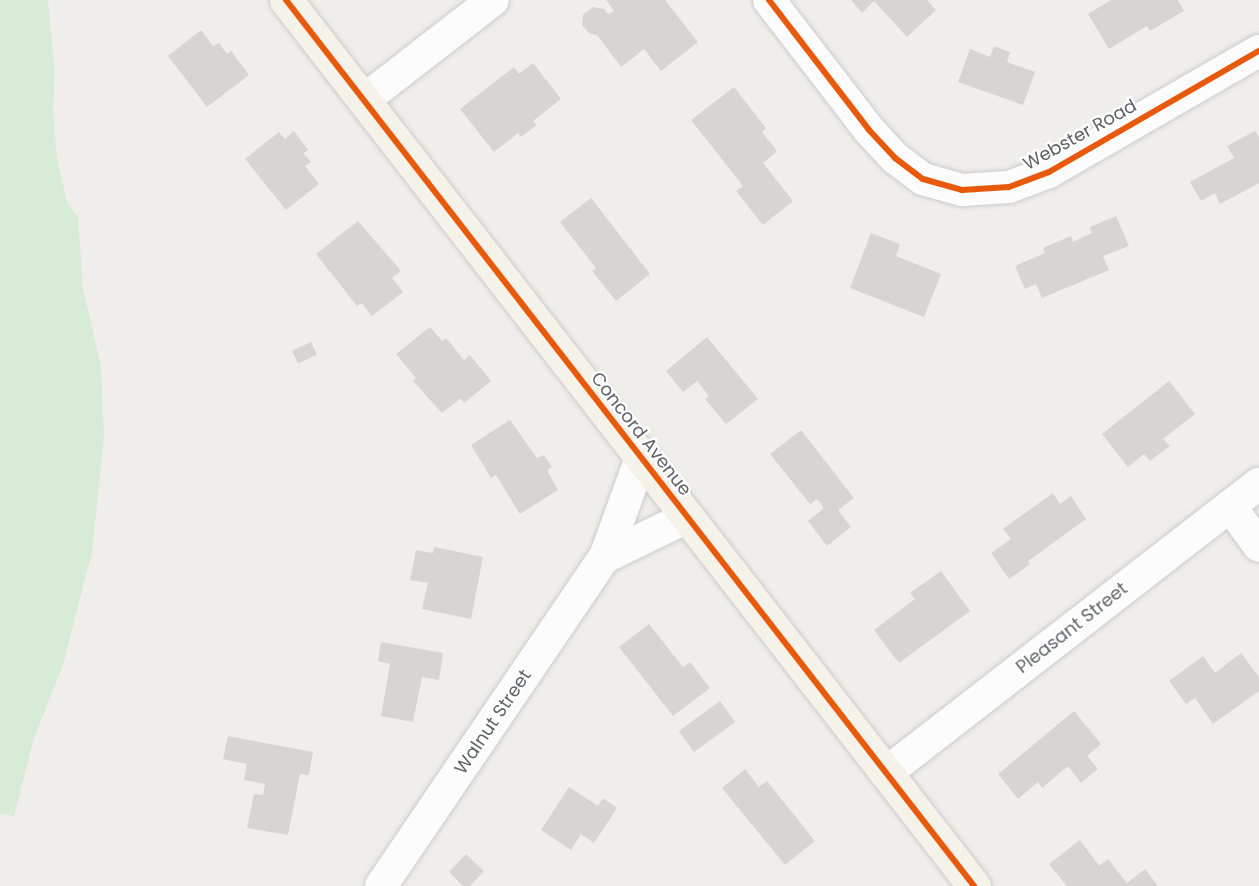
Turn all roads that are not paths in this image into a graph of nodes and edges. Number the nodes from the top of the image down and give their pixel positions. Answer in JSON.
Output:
{"nodes":[{"id":1,"x":286,"y":0,"type":"edge"},
{"id":2,"x":493,"y":0,"type":"edge"},
{"id":3,"x":769,"y":0,"type":"edge"},
{"id":4,"x":1259,"y":51,"type":"edge"},
{"id":5,"x":364,"y":100,"type":"junction"},
{"id":6,"x":641,"y":458,"type":"junction"},
{"id":7,"x":1259,"y":484,"type":"edge"},
{"id":8,"x":1230,"y":506,"type":"junction"},
{"id":9,"x":687,"y":517,"type":"junction"},
{"id":10,"x":1259,"y":546,"type":"edge"},
{"id":11,"x":605,"y":557,"type":"junction"},
{"id":12,"x":886,"y":773,"type":"junction"},
{"id":13,"x":381,"y":886,"type":"edge"},
{"id":14,"x":974,"y":886,"type":"edge"}],
"edges":[{"from":1,"to":5,"type":"main road","name":"Concord Avenue"},
{"from":2,"to":5,"type":"street"},
{"from":3,"to":4,"type":"street","name":"Webster Road"},
{"from":5,"to":6,"type":"main road","name":"Concord Avenue"},
{"from":6,"to":9,"type":"main road","name":"Concord Avenue"},
{"from":6,"to":11,"type":"street","name":"Walnut Street"},
{"from":7,"to":8,"type":"street","name":"Pleasant Street"},
{"from":8,"to":10,"type":"street"},
{"from":8,"to":12,"type":"street","name":"Pleasant Street"},
{"from":9,"to":11,"type":"street","name":"Walnut Street"},
{"from":9,"to":12,"type":"main road","name":"Concord Avenue"},
{"from":11,"to":13,"type":"street","name":"Walnut Street"},
{"from":12,"to":14,"type":"main road","name":"Concord Avenue"}]}
